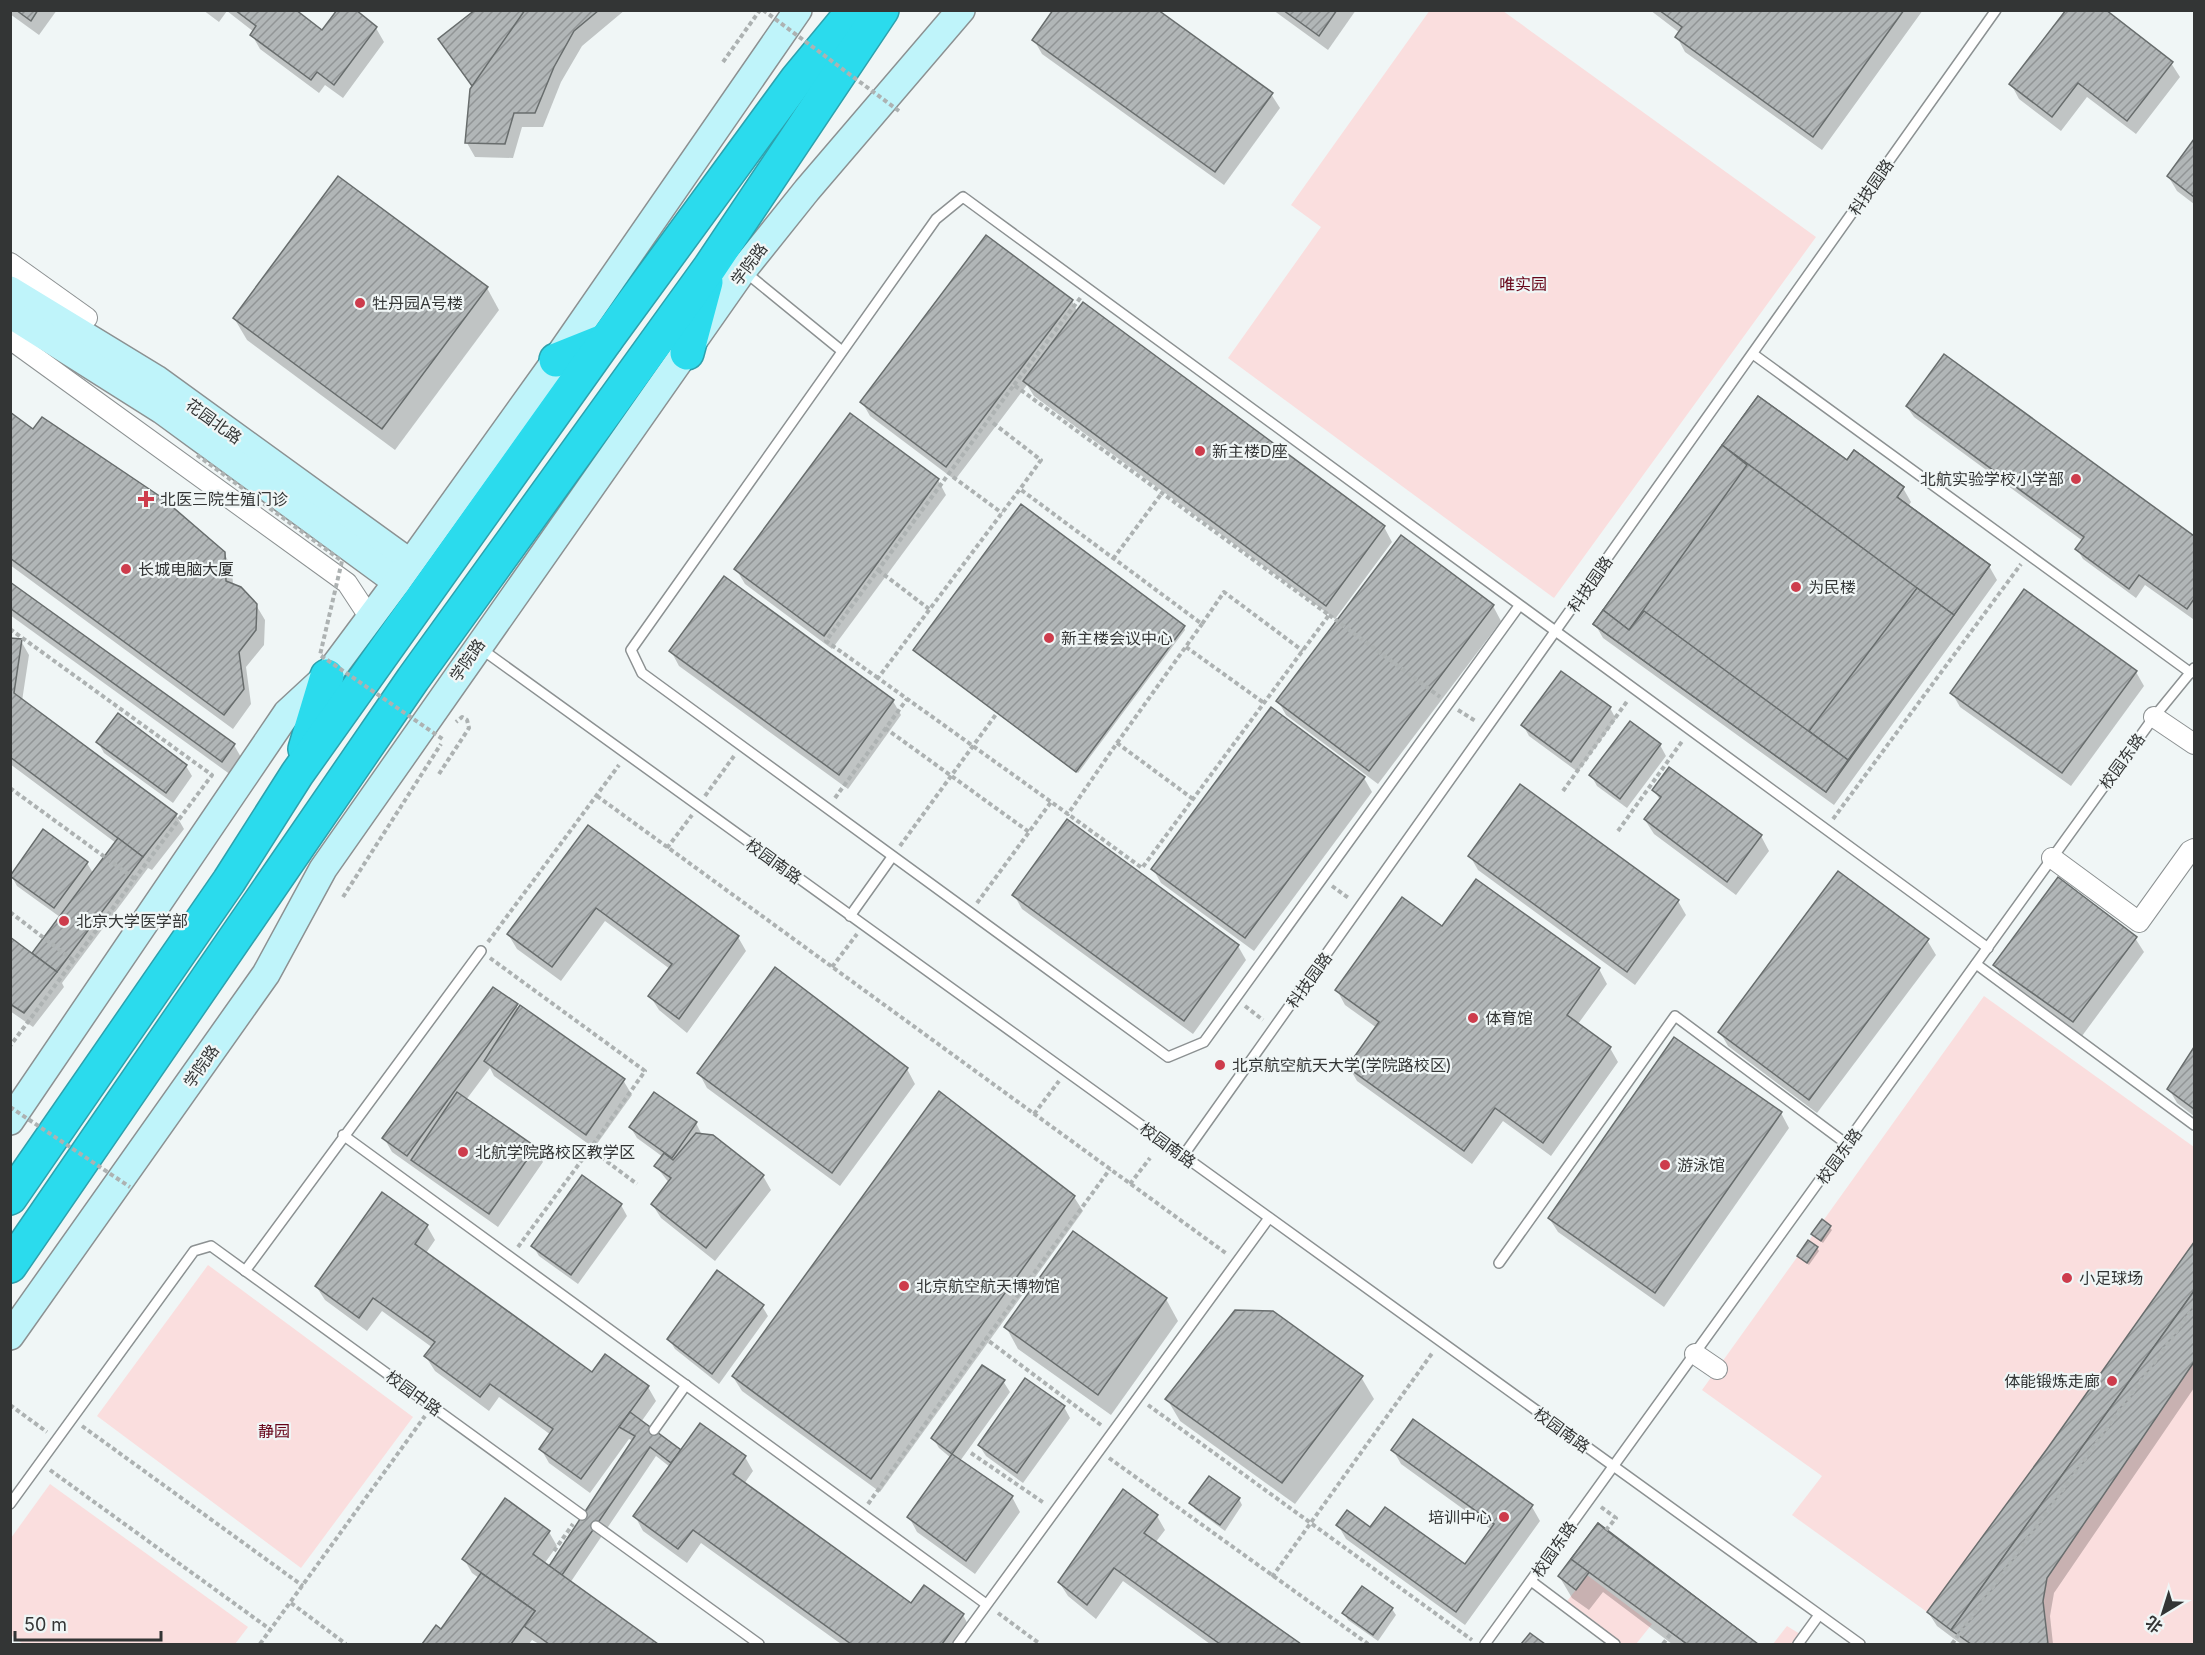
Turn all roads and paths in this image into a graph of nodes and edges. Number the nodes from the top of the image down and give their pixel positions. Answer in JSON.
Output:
{"nodes":[{"id":1,"x":762,"y":10,"type":"edge"},
{"id":2,"x":798,"y":10,"type":"edge"},
{"id":3,"x":832,"y":10,"type":"edge"},
{"id":4,"x":854,"y":10,"type":"edge"},
{"id":5,"x":882,"y":10,"type":"edge"},
{"id":6,"x":900,"y":10,"type":"edge"},
{"id":7,"x":961,"y":10,"type":"edge"},
{"id":8,"x":1996,"y":10,"type":"edge"},
{"id":9,"x":851,"y":53,"type":"junction"},
{"id":10,"x":723,"y":62,"type":"dead end"},
{"id":11,"x":797,"y":79,"type":"junction"},
{"id":12,"x":899,"y":111,"type":"dead end"},
{"id":13,"x":10,"y":263,"type":"edge"},
{"id":14,"x":710,"y":267,"type":"junction"},
{"id":15,"x":743,"y":270,"type":"junction"},
{"id":16,"x":1088,"y":288,"type":"junction"},
{"id":17,"x":10,"y":290,"type":"edge"},
{"id":18,"x":10,"y":314,"type":"edge"},
{"id":19,"x":87,"y":318,"type":"dead end"},
{"id":20,"x":10,"y":339,"type":"edge"},
{"id":21,"x":606,"y":340,"type":"junction"},
{"id":22,"x":842,"y":351,"type":"junction"},
{"id":23,"x":687,"y":353,"type":"junction"},
{"id":24,"x":1753,"y":354,"type":"junction"},
{"id":25,"x":556,"y":360,"type":"junction"},
{"id":26,"x":1014,"y":385,"type":"junction"},
{"id":27,"x":993,"y":423,"type":"dead end"},
{"id":28,"x":197,"y":455,"type":"dead end"},
{"id":29,"x":953,"y":477,"type":"dead end"},
{"id":30,"x":1020,"y":489,"type":"junction"},
{"id":31,"x":1162,"y":493,"type":"junction"},
{"id":32,"x":1002,"y":513,"type":"junction"},
{"id":33,"x":2028,"y":554,"type":"junction"},
{"id":34,"x":1113,"y":559,"type":"junction"},
{"id":35,"x":878,"y":570,"type":"junction"},
{"id":36,"x":404,"y":572,"type":"junction"},
{"id":37,"x":1519,"y":606,"type":"junction"},
{"id":38,"x":929,"y":609,"type":"junction"},
{"id":39,"x":1329,"y":615,"type":"junction"},
{"id":40,"x":370,"y":618,"type":"junction"},
{"id":41,"x":1202,"y":624,"type":"junction"},
{"id":42,"x":10,"y":628,"type":"edge"},
{"id":43,"x":1556,"y":632,"type":"junction"},
{"id":44,"x":477,"y":646,"type":"junction"},
{"id":45,"x":1186,"y":646,"type":"junction"},
{"id":46,"x":1303,"y":651,"type":"junction"},
{"id":47,"x":2193,"y":671,"type":"edge"},
{"id":48,"x":327,"y":676,"type":"junction"},
{"id":49,"x":878,"y":678,"type":"junction"},
{"id":50,"x":1636,"y":690,"type":"junction"},
{"id":51,"x":907,"y":699,"type":"junction"},
{"id":52,"x":1264,"y":703,"type":"junction"},
{"id":53,"x":1449,"y":703,"type":"junction"},
{"id":54,"x":997,"y":713,"type":"dead end"},
{"id":55,"x":2154,"y":717,"type":"junction"},
{"id":56,"x":885,"y":728,"type":"junction"},
{"id":57,"x":1486,"y":729,"type":"junction"},
{"id":58,"x":1690,"y":730,"type":"junction"},
{"id":59,"x":444,"y":740,"type":"junction"},
{"id":60,"x":1117,"y":743,"type":"junction"},
{"id":61,"x":2194,"y":744,"type":"edge"},
{"id":62,"x":974,"y":746,"type":"junction"},
{"id":63,"x":626,"y":754,"type":"junction"},
{"id":64,"x":297,"y":774,"type":"junction"},
{"id":65,"x":439,"y":774,"type":"dead end"},
{"id":66,"x":951,"y":776,"type":"junction"},
{"id":67,"x":10,"y":788,"type":"edge"},
{"id":68,"x":1563,"y":791,"type":"dead end"},
{"id":69,"x":597,"y":796,"type":"junction"},
{"id":70,"x":1193,"y":799,"type":"junction"},
{"id":71,"x":1051,"y":802,"type":"junction"},
{"id":72,"x":828,"y":809,"type":"junction"},
{"id":73,"x":1068,"y":814,"type":"junction"},
{"id":74,"x":1825,"y":829,"type":"junction"},
{"id":75,"x":1617,"y":831,"type":"dead end"},
{"id":76,"x":1029,"y":832,"type":"junction"},
{"id":77,"x":903,"y":841,"type":"dead end"},
{"id":78,"x":2194,"y":849,"type":"edge"},
{"id":79,"x":892,"y":857,"type":"junction"},
{"id":80,"x":2052,"y":858,"type":"junction"},
{"id":81,"x":1322,"y":878,"type":"junction"},
{"id":82,"x":135,"y":879,"type":"junction"},
{"id":83,"x":343,"y":897,"type":"dead end"},
{"id":84,"x":1361,"y":907,"type":"junction"},
{"id":85,"x":10,"y":912,"type":"edge"},
{"id":86,"x":969,"y":913,"type":"junction"},
{"id":87,"x":850,"y":916,"type":"junction"},
{"id":88,"x":864,"y":925,"type":"junction"},
{"id":89,"x":1988,"y":948,"type":"junction"},
{"id":90,"x":481,"y":951,"type":"junction"},
{"id":91,"x":74,"y":961,"type":"junction"},
{"id":92,"x":1976,"y":964,"type":"junction"},
{"id":93,"x":831,"y":967,"type":"junction"},
{"id":94,"x":1235,"y":998,"type":"junction"},
{"id":95,"x":1274,"y":1028,"type":"junction"},
{"id":96,"x":10,"y":1046,"type":"edge"},
{"id":97,"x":1066,"y":1071,"type":"junction"},
{"id":98,"x":10,"y":1107,"type":"edge"},
{"id":99,"x":1034,"y":1114,"type":"junction"},
{"id":100,"x":10,"y":1121,"type":"edge"},
{"id":101,"x":2194,"y":1125,"type":"edge"},
{"id":102,"x":343,"y":1135,"type":"junction"},
{"id":103,"x":1848,"y":1145,"type":"junction"},
{"id":104,"x":590,"y":1149,"type":"junction"},
{"id":105,"x":1183,"y":1156,"type":"junction"},
{"id":106,"x":1150,"y":1158,"type":"dead end"},
{"id":107,"x":1110,"y":1169,"type":"junction"},
{"id":108,"x":637,"y":1184,"type":"dead end"},
{"id":109,"x":1130,"y":1184,"type":"junction"},
{"id":110,"x":130,"y":1187,"type":"dead end"},
{"id":111,"x":10,"y":1198,"type":"edge"},
{"id":112,"x":1269,"y":1218,"type":"junction"},
{"id":113,"x":511,"y":1257,"type":"junction"},
{"id":114,"x":1237,"y":1261,"type":"junction"},
{"id":115,"x":1499,"y":1263,"type":"dead end"},
{"id":116,"x":10,"y":1266,"type":"edge"},
{"id":117,"x":245,"y":1271,"type":"junction"},
{"id":118,"x":2194,"y":1307,"type":"edge"},
{"id":119,"x":10,"y":1336,"type":"edge"},
{"id":120,"x":986,"y":1339,"type":"junction"},
{"id":121,"x":1440,"y":1342,"type":"junction"},
{"id":122,"x":1695,"y":1354,"type":"junction"},
{"id":123,"x":1717,"y":1369,"type":"dead end"},
{"id":124,"x":686,"y":1385,"type":"junction"},
{"id":125,"x":1137,"y":1398,"type":"junction"},
{"id":126,"x":10,"y":1405,"type":"edge"},
{"id":127,"x":432,"y":1406,"type":"junction"},
{"id":128,"x":72,"y":1419,"type":"junction"},
{"id":129,"x":654,"y":1430,"type":"dead end"},
{"id":130,"x":1112,"y":1433,"type":"junction"},
{"id":131,"x":57,"y":1439,"type":"junction"},
{"id":132,"x":1099,"y":1450,"type":"junction"},
{"id":133,"x":971,"y":1453,"type":"dead end"},
{"id":134,"x":40,"y":1463,"type":"junction"},
{"id":135,"x":1613,"y":1466,"type":"junction"},
{"id":136,"x":10,"y":1504,"type":"edge"},
{"id":137,"x":1601,"y":1507,"type":"dead end"},
{"id":138,"x":1055,"y":1511,"type":"junction"},
{"id":139,"x":861,"y":1513,"type":"junction"},
{"id":140,"x":581,"y":1515,"type":"joint"},
{"id":141,"x":1309,"y":1522,"type":"junction"},
{"id":142,"x":596,"y":1526,"type":"dead end"},
{"id":143,"x":1606,"y":1530,"type":"dead end"},
{"id":144,"x":554,"y":1551,"type":"dead end"},
{"id":145,"x":1272,"y":1577,"type":"junction"},
{"id":146,"x":1531,"y":1581,"type":"junction"},
{"id":147,"x":303,"y":1586,"type":"junction"},
{"id":148,"x":291,"y":1603,"type":"junction"},
{"id":149,"x":986,"y":1604,"type":"junction"},
{"id":150,"x":1819,"y":1615,"type":"junction"},
{"id":151,"x":271,"y":1630,"type":"junction"},
{"id":152,"x":1672,"y":1632,"type":"dead end"},
{"id":153,"x":260,"y":1644,"type":"edge"},
{"id":154,"x":346,"y":1644,"type":"edge"},
{"id":155,"x":759,"y":1644,"type":"edge"},
{"id":156,"x":958,"y":1644,"type":"edge"},
{"id":157,"x":1040,"y":1644,"type":"edge"},
{"id":158,"x":1368,"y":1644,"type":"edge"},
{"id":159,"x":1478,"y":1644,"type":"edge"},
{"id":160,"x":1485,"y":1644,"type":"edge"},
{"id":161,"x":1615,"y":1644,"type":"edge"},
{"id":162,"x":1663,"y":1644,"type":"edge"},
{"id":163,"x":1798,"y":1644,"type":"edge"},
{"id":164,"x":1860,"y":1644,"type":"edge"},
{"id":165,"x":1952,"y":1644,"type":"edge"}],
"edges":[{"from":1,"to":10,"type":"path"},
{"from":1,"to":12,"type":"path","bridge":true},
{"from":2,"to":25,"type":"street"},
{"from":3,"to":11,"type":"highway"},
{"from":4,"to":11,"type":"highway"},
{"from":5,"to":9,"type":"highway","name":"学院路"},
{"from":6,"to":9,"type":"highway"},
{"from":7,"to":15,"type":"street","name":"学院路"},
{"from":8,"to":24,"type":"lane","name":"科技园路"},
{"from":9,"to":14,"type":"highway","name":"学院路"},
{"from":11,"to":21,"type":"highway"},
{"from":13,"to":19,"type":"street"},
{"from":14,"to":23,"type":"highway"},
{"from":14,"to":116,"type":"highway","name":"学院路"},
{"from":15,"to":22,"type":"lane"},
{"from":15,"to":23,"type":"street","name":"学院路"},
{"from":16,"to":22,"type":"lane"},
{"from":16,"to":26,"type":"path"},
{"from":16,"to":37,"type":"lane"},
{"from":17,"to":36,"type":"street","name":"花园北路"},
{"from":18,"to":36,"type":"street","name":"花园北路"},
{"from":20,"to":40,"type":"street"},
{"from":21,"to":25,"type":"highway"},
{"from":21,"to":64,"type":"highway"},
{"from":22,"to":72,"type":"lane"},
{"from":23,"to":44,"type":"street","name":"学院路"},
{"from":24,"to":33,"type":"lane"},
{"from":24,"to":43,"type":"lane","name":"科技园路"},
{"from":25,"to":36,"type":"street"},
{"from":26,"to":31,"type":"path"},
{"from":26,"to":35,"type":"path"},
{"from":27,"to":30,"type":"path"},
{"from":28,"to":59,"type":"path","bridge":true},
{"from":29,"to":32,"type":"path"},
{"from":30,"to":32,"type":"path"},
{"from":30,"to":34,"type":"path"},
{"from":31,"to":34,"type":"path"},
{"from":31,"to":39,"type":"path"},
{"from":32,"to":38,"type":"path"},
{"from":33,"to":47,"type":"lane"},
{"from":33,"to":74,"type":"path"},
{"from":34,"to":41,"type":"path"},
{"from":35,"to":38,"type":"path"},
{"from":35,"to":49,"type":"path"},
{"from":36,"to":40,"type":"street"},
{"from":37,"to":43,"type":"lane"},
{"from":37,"to":53,"type":"lane"},
{"from":38,"to":49,"type":"path"},
{"from":39,"to":46,"type":"path"},
{"from":39,"to":53,"type":"path"},
{"from":40,"to":48,"type":"street"},
{"from":41,"to":45,"type":"path"},
{"from":41,"to":46,"type":"path"},
{"from":42,"to":82,"type":"path"},
{"from":43,"to":50,"type":"lane"},
{"from":43,"to":57,"type":"lane","name":"科技园路"},
{"from":44,"to":63,"type":"lane","name":"校园南路"},
{"from":44,"to":119,"type":"street","name":"学院路"},
{"from":45,"to":52,"type":"path"},
{"from":45,"to":60,"type":"path"},
{"from":46,"to":52,"type":"path"},
{"from":47,"to":55,"type":"lane","name":"校园东路"},
{"from":48,"to":64,"type":"highway"},
{"from":48,"to":100,"type":"street"},
{"from":49,"to":51,"type":"path"},
{"from":50,"to":58,"type":"lane"},
{"from":50,"to":68,"type":"path"},
{"from":51,"to":56,"type":"path"},
{"from":51,"to":62,"type":"path"},
{"from":52,"to":70,"type":"path"},
{"from":53,"to":57,"type":"path"},
{"from":53,"to":81,"type":"lane"},
{"from":54,"to":62,"type":"path"},
{"from":55,"to":61,"type":"street"},
{"from":55,"to":80,"type":"lane","name":"校园东路"},
{"from":56,"to":66,"type":"path"},
{"from":56,"to":72,"type":"path"},
{"from":57,"to":84,"type":"lane","name":"科技园路"},
{"from":58,"to":74,"type":"lane"},
{"from":58,"to":75,"type":"path"},
{"from":59,"to":65,"type":"path"},
{"from":59,"to":83,"type":"path"},
{"from":60,"to":70,"type":"path"},
{"from":60,"to":73,"type":"path"},
{"from":62,"to":66,"type":"path"},
{"from":62,"to":71,"type":"path"},
{"from":63,"to":69,"type":"path"},
{"from":63,"to":87,"type":"lane","name":"校园南路"},
{"from":64,"to":111,"type":"highway"},
{"from":66,"to":76,"type":"path"},
{"from":66,"to":77,"type":"path"},
{"from":67,"to":82,"type":"path"},
{"from":69,"to":90,"type":"path"},
{"from":69,"to":93,"type":"path"},
{"from":70,"to":73,"type":"path"},
{"from":71,"to":73,"type":"path"},
{"from":71,"to":76,"type":"path"},
{"from":72,"to":79,"type":"lane"},
{"from":74,"to":89,"type":"lane"},
{"from":76,"to":86,"type":"path"},
{"from":78,"to":80,"type":"street"},
{"from":79,"to":86,"type":"lane"},
{"from":79,"to":87,"type":"lane"},
{"from":80,"to":89,"type":"lane","name":"校园东路"},
{"from":81,"to":84,"type":"path"},
{"from":81,"to":94,"type":"lane"},
{"from":82,"to":91,"type":"path"},
{"from":84,"to":95,"type":"lane","name":"科技园路"},
{"from":85,"to":91,"type":"path"},
{"from":86,"to":94,"type":"lane"},
{"from":87,"to":88,"type":"lane","name":"校园南路"},
{"from":88,"to":93,"type":"path"},
{"from":88,"to":97,"type":"lane","name":"校园南路"},
{"from":89,"to":92,"type":"lane","name":"校园东路"},
{"from":90,"to":102,"type":"lane"},
{"from":90,"to":104,"type":"path"},
{"from":91,"to":96,"type":"path"},
{"from":92,"to":101,"type":"lane"},
{"from":92,"to":103,"type":"lane","name":"校园东路"},
{"from":93,"to":99,"type":"path"},
{"from":94,"to":95,"type":"path"},
{"from":95,"to":105,"type":"lane","name":"科技园路"},
{"from":97,"to":99,"type":"path"},
{"from":97,"to":105,"type":"lane","name":"校园南路"},
{"from":98,"to":110,"type":"path","bridge":true},
{"from":99,"to":107,"type":"path"},
{"from":102,"to":113,"type":"lane"},
{"from":102,"to":117,"type":"lane"},
{"from":103,"to":115,"type":"lane"},
{"from":103,"to":122,"type":"lane","name":"校园东路"},
{"from":104,"to":108,"type":"path"},
{"from":104,"to":113,"type":"path"},
{"from":105,"to":112,"type":"lane","name":"校园南路"},
{"from":106,"to":109,"type":"path"},
{"from":107,"to":109,"type":"path"},
{"from":107,"to":120,"type":"path"},
{"from":109,"to":114,"type":"path"},
{"from":112,"to":114,"type":"lane"},
{"from":112,"to":121,"type":"lane","name":"校园南路"},
{"from":113,"to":124,"type":"lane"},
{"from":114,"to":125,"type":"lane"},
{"from":117,"to":127,"type":"lane","name":"校园中路"},
{"from":117,"to":128,"type":"lane","name":"校园中路"},
{"from":118,"to":165,"type":"path"},
{"from":120,"to":130,"type":"path"},
{"from":120,"to":139,"type":"path"},
{"from":121,"to":135,"type":"lane","name":"校园南路"},
{"from":121,"to":141,"type":"path"},
{"from":122,"to":123,"type":"street"},
{"from":122,"to":135,"type":"lane","name":"校园东路"},
{"from":124,"to":129,"type":"lane"},
{"from":124,"to":139,"type":"lane"},
{"from":125,"to":130,"type":"lane"},
{"from":125,"to":141,"type":"path"},
{"from":126,"to":131,"type":"path"},
{"from":127,"to":140,"type":"lane","name":"校园中路"},
{"from":127,"to":147,"type":"path"},
{"from":128,"to":131,"type":"lane"},
{"from":128,"to":147,"type":"path"},
{"from":130,"to":132,"type":"lane"},
{"from":131,"to":134,"type":"lane"},
{"from":132,"to":138,"type":"lane"},
{"from":132,"to":145,"type":"path"},
{"from":133,"to":138,"type":"path"},
{"from":134,"to":136,"type":"lane"},
{"from":134,"to":151,"type":"path"},
{"from":135,"to":146,"type":"lane","name":"校园东路"},
{"from":135,"to":150,"type":"lane","name":"校园南路"},
{"from":137,"to":143,"type":"path"},
{"from":138,"to":149,"type":"lane"},
{"from":139,"to":149,"type":"lane"},
{"from":140,"to":144,"type":"path"},
{"from":141,"to":145,"type":"path"},
{"from":141,"to":159,"type":"path"},
{"from":142,"to":155,"type":"lane"},
{"from":145,"to":158,"type":"path"},
{"from":146,"to":160,"type":"lane","name":"校园东路"},
{"from":146,"to":161,"type":"lane"},
{"from":147,"to":148,"type":"path"},
{"from":148,"to":151,"type":"path"},
{"from":148,"to":154,"type":"path"},
{"from":149,"to":156,"type":"lane"},
{"from":149,"to":157,"type":"path"},
{"from":150,"to":163,"type":"lane"},
{"from":150,"to":164,"type":"lane","name":"校园南路"},
{"from":151,"to":153,"type":"path"},
{"from":152,"to":162,"type":"path"}]}
